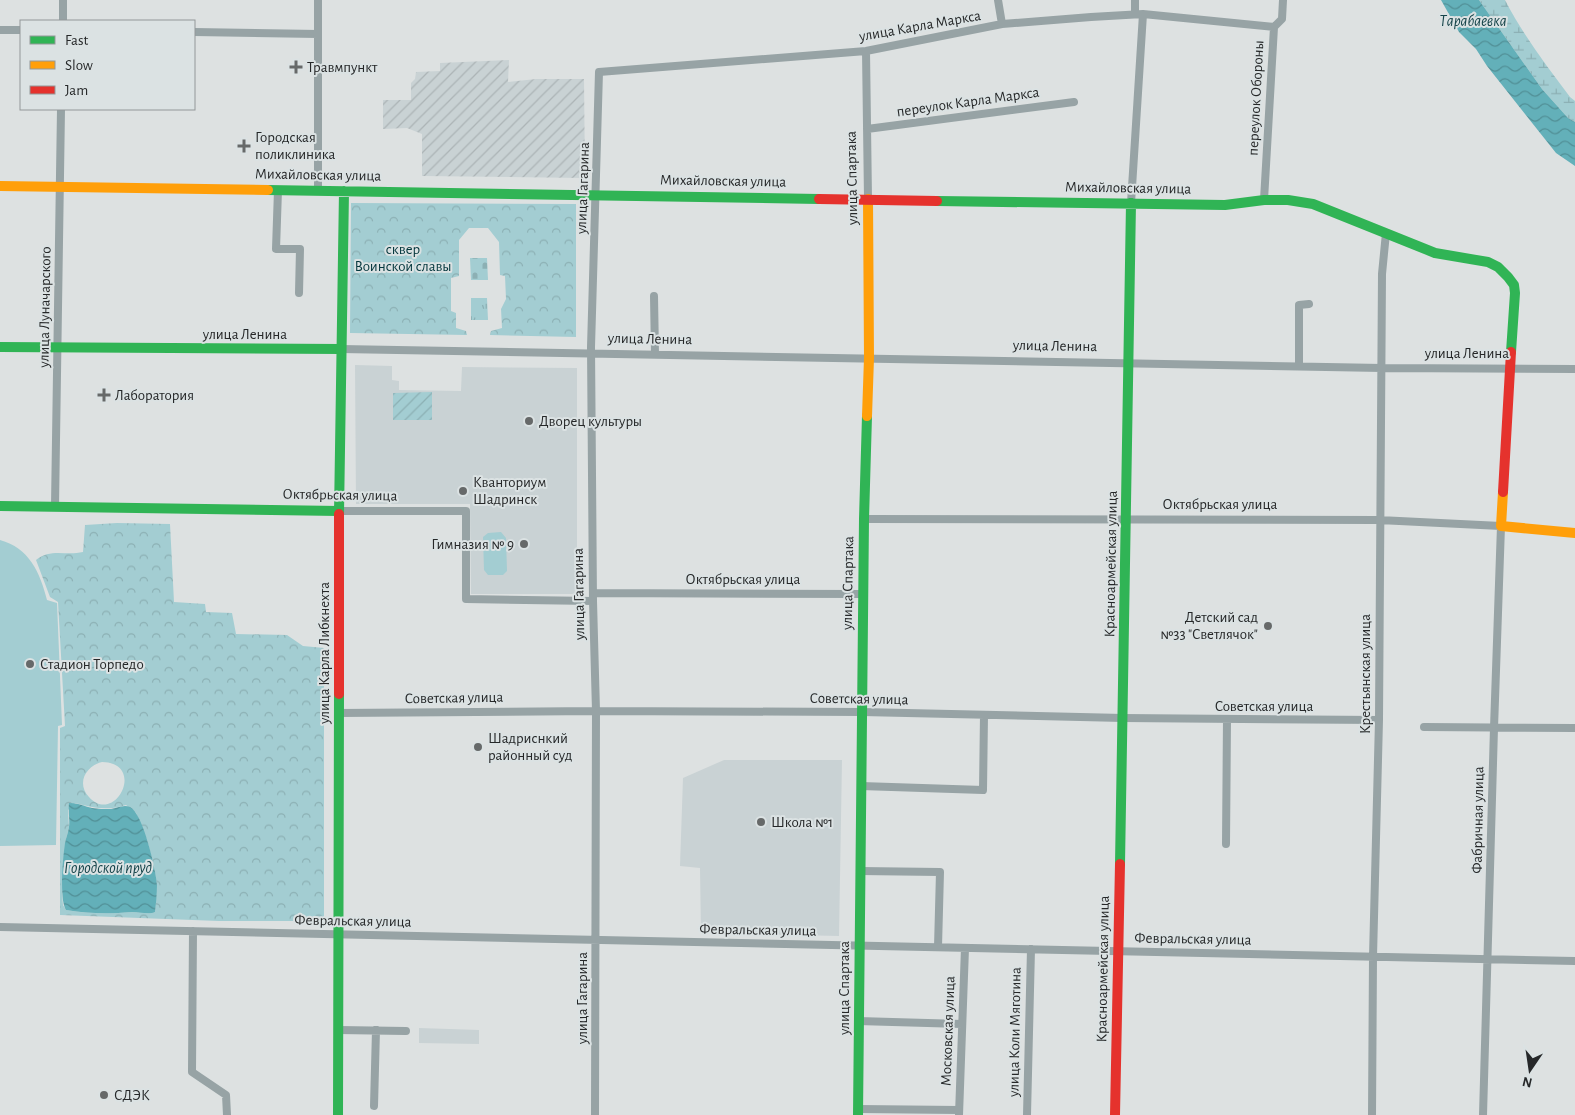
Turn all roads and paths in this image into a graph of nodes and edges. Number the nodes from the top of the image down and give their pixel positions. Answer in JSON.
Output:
{"nodes":[{"id":1,"x":63,"y":0,"type":"edge"},
{"id":2,"x":318,"y":0,"type":"edge"},
{"id":3,"x":998,"y":0,"type":"edge"},
{"id":4,"x":1135,"y":0,"type":"edge"},
{"id":5,"x":1283,"y":0,"type":"edge"},
{"id":6,"x":1139,"y":14,"type":"junction"},
{"id":7,"x":63,"y":20,"type":"edge"},
{"id":8,"x":1002,"y":24,"type":"junction"},
{"id":9,"x":1274,"y":27,"type":"junction"},
{"id":10,"x":0,"y":30,"type":"edge"},
{"id":11,"x":20,"y":30,"type":"edge"},
{"id":12,"x":195,"y":32,"type":"edge"},
{"id":13,"x":318,"y":34,"type":"junction"},
{"id":14,"x":866,"y":51,"type":"junction"},
{"id":15,"x":600,"y":72,"type":"joint"},
{"id":16,"x":1074,"y":102,"type":"dead end"},
{"id":17,"x":61,"y":110,"type":"edge"},
{"id":18,"x":867,"y":129,"type":"junction"},
{"id":19,"x":0,"y":186,"type":"edge"},
{"id":20,"x":59,"y":187,"type":"junction"},
{"id":21,"x":278,"y":190,"type":"junction"},
{"id":22,"x":318,"y":190,"type":"junction"},
{"id":23,"x":344,"y":191,"type":"junction"},
{"id":24,"x":597,"y":194,"type":"junction"},
{"id":25,"x":868,"y":199,"type":"junction"},
{"id":26,"x":1264,"y":200,"type":"junction"},
{"id":27,"x":1131,"y":203,"type":"junction"},
{"id":28,"x":1386,"y":233,"type":"junction"},
{"id":29,"x":299,"y":293,"type":"dead end"},
{"id":30,"x":654,"y":296,"type":"dead end"},
{"id":31,"x":1309,"y":304,"type":"dead end"},
{"id":32,"x":0,"y":346,"type":"edge"},
{"id":33,"x":58,"y":347,"type":"junction"},
{"id":34,"x":341,"y":349,"type":"junction"},
{"id":35,"x":591,"y":353,"type":"junction"},
{"id":36,"x":655,"y":354,"type":"junction"},
{"id":37,"x":869,"y":358,"type":"junction"},
{"id":38,"x":1129,"y":362,"type":"junction"},
{"id":39,"x":1299,"y":366,"type":"junction"},
{"id":40,"x":1382,"y":368,"type":"junction"},
{"id":41,"x":1511,"y":368,"type":"junction"},
{"id":42,"x":1575,"y":369,"type":"edge"},
{"id":43,"x":0,"y":506,"type":"edge"},
{"id":44,"x":55,"y":506,"type":"junction"},
{"id":45,"x":339,"y":510,"type":"junction"},
{"id":46,"x":1127,"y":518,"type":"junction"},
{"id":47,"x":864,"y":519,"type":"junction"},
{"id":48,"x":1379,"y":520,"type":"junction"},
{"id":49,"x":1501,"y":526,"type":"junction"},
{"id":50,"x":1575,"y":533,"type":"edge"},
{"id":51,"x":863,"y":594,"type":"junction"},
{"id":52,"x":593,"y":597,"type":"junction"},
{"id":53,"x":596,"y":711,"type":"junction"},
{"id":54,"x":862,"y":712,"type":"junction"},
{"id":55,"x":338,"y":713,"type":"junction"},
{"id":56,"x":984,"y":714,"type":"junction"},
{"id":57,"x":1123,"y":718,"type":"junction"},
{"id":58,"x":1227,"y":719,"type":"junction"},
{"id":59,"x":1380,"y":720,"type":"junction"},
{"id":60,"x":1424,"y":727,"type":"dead end"},
{"id":61,"x":1494,"y":728,"type":"junction"},
{"id":62,"x":1575,"y":728,"type":"edge"},
{"id":63,"x":861,"y":786,"type":"junction"},
{"id":64,"x":1226,"y":844,"type":"dead end"},
{"id":65,"x":860,"y":870,"type":"junction"},
{"id":66,"x":0,"y":927,"type":"edge"},
{"id":67,"x":193,"y":931,"type":"junction"},
{"id":68,"x":339,"y":934,"type":"junction"},
{"id":69,"x":596,"y":940,"type":"junction"},
{"id":70,"x":859,"y":946,"type":"junction"},
{"id":71,"x":938,"y":947,"type":"junction"},
{"id":72,"x":965,"y":948,"type":"junction"},
{"id":73,"x":1031,"y":949,"type":"junction"},
{"id":74,"x":1118,"y":951,"type":"junction"},
{"id":75,"x":1373,"y":957,"type":"junction"},
{"id":76,"x":1488,"y":960,"type":"junction"},
{"id":77,"x":1575,"y":960,"type":"edge"},
{"id":78,"x":858,"y":1021,"type":"junction"},
{"id":79,"x":962,"y":1024,"type":"junction"},
{"id":80,"x":338,"y":1030,"type":"junction"},
{"id":81,"x":376,"y":1030,"type":"junction"},
{"id":82,"x":406,"y":1031,"type":"dead end"},
{"id":83,"x":374,"y":1106,"type":"dead end"},
{"id":84,"x":858,"y":1112,"type":"edge"},
{"id":85,"x":959,"y":1112,"type":"edge"},
{"id":86,"x":227,"y":1115,"type":"edge"},
{"id":87,"x":338,"y":1115,"type":"edge"},
{"id":88,"x":595,"y":1115,"type":"edge"},
{"id":89,"x":1027,"y":1115,"type":"edge"},
{"id":90,"x":1114,"y":1115,"type":"edge"},
{"id":91,"x":1372,"y":1115,"type":"edge"},
{"id":92,"x":1484,"y":1115,"type":"edge"}],
"edges":[{"from":1,"to":7,"type":"street"},
{"from":2,"to":13,"type":"street"},
{"from":3,"to":8,"type":"street"},
{"from":4,"to":6,"type":"street","name":"Красноармейская улица"},
{"from":5,"to":9,"type":"street","name":"переулок Обороны"},
{"from":6,"to":8,"type":"street","name":"улица Карла Маркса"},
{"from":6,"to":9,"type":"street","name":"улица Карла Маркса"},
{"from":6,"to":27,"type":"street","name":"Красноармейская улица"},
{"from":8,"to":14,"type":"street","name":"улица Карла Маркса"},
{"from":9,"to":26,"type":"street","name":"переулок Обороны"},
{"from":10,"to":11,"type":"street"},
{"from":12,"to":13,"type":"street"},
{"from":13,"to":22,"type":"street"},
{"from":14,"to":15,"type":"street","name":"улица Карла Маркса"},
{"from":14,"to":18,"type":"street","name":"улица Спартака"},
{"from":15,"to":24,"type":"street","name":"улица Гагарина"},
{"from":16,"to":18,"type":"street","name":"переулок Карла Маркса"},
{"from":17,"to":20,"type":"street","name":"улица Луначарского"},
{"from":18,"to":25,"type":"street","name":"улица Спартака"},
{"from":19,"to":20,"type":"street","name":"Михайловская улица"},
{"from":20,"to":21,"type":"street","name":"Михайловская улица"},
{"from":20,"to":33,"type":"street","name":"улица Луначарского"},
{"from":21,"to":22,"type":"street","name":"Михайловская улица"},
{"from":21,"to":29,"type":"street"},
{"from":22,"to":23,"type":"street","name":"Михайловская улица"},
{"from":23,"to":24,"type":"street","name":"Михайловская улица"},
{"from":23,"to":34,"type":"street","name":"улица Карла Либкнехта"},
{"from":24,"to":25,"type":"street","name":"Михайловская улица"},
{"from":24,"to":35,"type":"street","name":"улица Гагарина"},
{"from":25,"to":27,"type":"street","name":"Михайловская улица"},
{"from":25,"to":37,"type":"street","name":"улица Спартака"},
{"from":26,"to":27,"type":"street","name":"Михайловская улица"},
{"from":26,"to":28,"type":"street","name":"Михайловская улица"},
{"from":27,"to":38,"type":"street","name":"Красноармейская улица"},
{"from":28,"to":40,"type":"street","name":"Крестьянская улица"},
{"from":28,"to":41,"type":"street","name":"Михайловская улица"},
{"from":30,"to":36,"type":"street"},
{"from":31,"to":39,"type":"street"},
{"from":32,"to":33,"type":"street","name":"улица Ленина"},
{"from":33,"to":34,"type":"street","name":"улица Ленина"},
{"from":33,"to":44,"type":"street","name":"улица Луначарского"},
{"from":34,"to":35,"type":"street","name":"улица Ленина"},
{"from":34,"to":45,"type":"street","name":"улица Карла Либкнехта"},
{"from":35,"to":36,"type":"street","name":"улица Ленина"},
{"from":35,"to":52,"type":"street","name":"улица Гагарина"},
{"from":36,"to":37,"type":"street","name":"улица Ленина"},
{"from":37,"to":38,"type":"street","name":"улица Ленина"},
{"from":37,"to":47,"type":"street","name":"улица Спартака"},
{"from":38,"to":39,"type":"street","name":"улица Ленина"},
{"from":38,"to":46,"type":"street","name":"Красноармейская улица"},
{"from":39,"to":40,"type":"street","name":"улица Ленина"},
{"from":40,"to":41,"type":"street","name":"улица Ленина"},
{"from":40,"to":48,"type":"street","name":"Крестьянская улица"},
{"from":41,"to":42,"type":"street","name":"улица Ленина"},
{"from":41,"to":49,"type":"street"},
{"from":43,"to":44,"type":"street","name":"Октябрьская улица"},
{"from":44,"to":45,"type":"street","name":"Октябрьская улица"},
{"from":45,"to":52,"type":"street","name":"Октябрьская улица"},
{"from":45,"to":55,"type":"street","name":"улица Карла Либкнехта"},
{"from":46,"to":47,"type":"street","name":"Октябрьская улица"},
{"from":46,"to":48,"type":"street","name":"Октябрьская улица"},
{"from":46,"to":57,"type":"street","name":"Красноармейская улица"},
{"from":47,"to":51,"type":"street","name":"улица Спартака"},
{"from":48,"to":49,"type":"street","name":"Октябрьская улица"},
{"from":48,"to":59,"type":"street","name":"Крестьянская улица"},
{"from":49,"to":50,"type":"street","name":"Октябрьская улица"},
{"from":49,"to":61,"type":"street","name":"Фабричная улица"},
{"from":51,"to":52,"type":"street","name":"Октябрьская улица"},
{"from":51,"to":54,"type":"street","name":"улица Спартака"},
{"from":52,"to":53,"type":"street","name":"улица Гагарина"},
{"from":53,"to":54,"type":"street","name":"Советская улица"},
{"from":53,"to":55,"type":"street","name":"Советская улица"},
{"from":53,"to":69,"type":"street","name":"улица Гагарина"},
{"from":54,"to":56,"type":"street","name":"Советская улица"},
{"from":54,"to":63,"type":"street","name":"улица Спартака"},
{"from":55,"to":68,"type":"street","name":"улица Карла Либкнехта"},
{"from":56,"to":57,"type":"street","name":"Советская улица"},
{"from":56,"to":63,"type":"street"},
{"from":57,"to":58,"type":"street","name":"Советская улица"},
{"from":57,"to":74,"type":"street","name":"Красноармейская улица"},
{"from":58,"to":59,"type":"street","name":"Советская улица"},
{"from":58,"to":64,"type":"street"},
{"from":59,"to":75,"type":"street","name":"Крестьянская улица"},
{"from":60,"to":61,"type":"street"},
{"from":61,"to":62,"type":"street"},
{"from":61,"to":76,"type":"street","name":"Фабричная улица"},
{"from":63,"to":65,"type":"street","name":"улица Спартака"},
{"from":65,"to":70,"type":"street","name":"улица Спартака"},
{"from":65,"to":71,"type":"street"},
{"from":66,"to":67,"type":"street","name":"Февральская улица"},
{"from":67,"to":68,"type":"street","name":"Февральская улица"},
{"from":67,"to":86,"type":"street"},
{"from":68,"to":69,"type":"street","name":"Февральская улица"},
{"from":68,"to":80,"type":"street","name":"улица Карла Либкнехта"},
{"from":69,"to":70,"type":"street","name":"Февральская улица"},
{"from":69,"to":88,"type":"street","name":"улица Гагарина"},
{"from":70,"to":71,"type":"street","name":"Февральская улица"},
{"from":70,"to":78,"type":"street","name":"улица Спартака"},
{"from":71,"to":72,"type":"street","name":"Февральская улица"},
{"from":72,"to":73,"type":"street","name":"Февральская улица"},
{"from":72,"to":79,"type":"street","name":"Московская улица"},
{"from":73,"to":74,"type":"street","name":"Февральская улица"},
{"from":73,"to":89,"type":"street","name":"улица Коли Мяготина"},
{"from":74,"to":75,"type":"street","name":"Февральская улица"},
{"from":74,"to":90,"type":"street","name":"Красноармейская улица"},
{"from":75,"to":76,"type":"street","name":"Февральская улица"},
{"from":75,"to":91,"type":"street","name":"Крестьянская улица"},
{"from":76,"to":77,"type":"street","name":"Февральская улица"},
{"from":76,"to":92,"type":"street","name":"Фабричная улица"},
{"from":78,"to":79,"type":"street"},
{"from":78,"to":84,"type":"street","name":"улица Спартака"},
{"from":79,"to":85,"type":"street","name":"Московская улица"},
{"from":80,"to":81,"type":"street"},
{"from":80,"to":87,"type":"street","name":"улица Карла Либкнехта"},
{"from":81,"to":82,"type":"street"},
{"from":81,"to":83,"type":"street"},
{"from":84,"to":85,"type":"street"}]}
